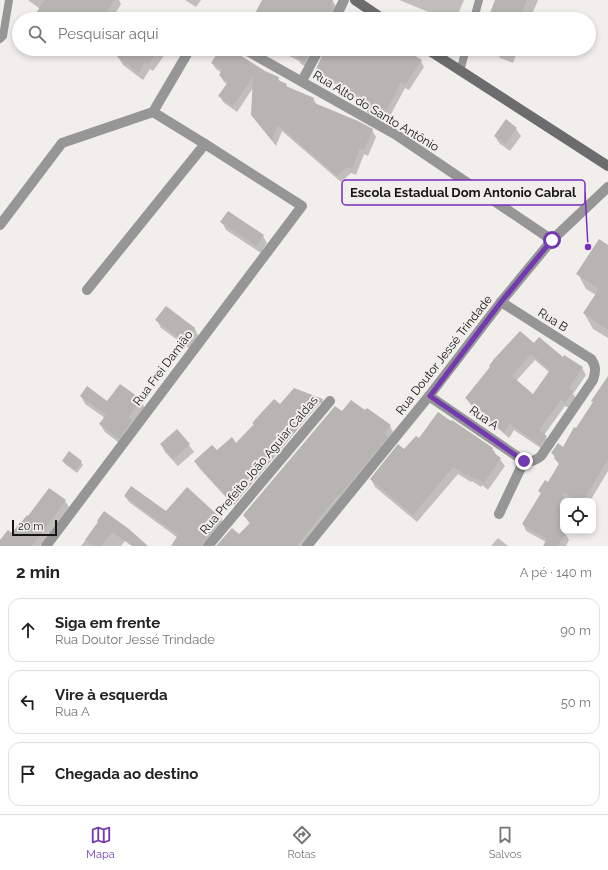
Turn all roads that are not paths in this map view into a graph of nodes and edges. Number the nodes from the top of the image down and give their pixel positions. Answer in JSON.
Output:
{"nodes":[{"id":1,"x":9,"y":0,"type":"edge"},
{"id":2,"x":344,"y":0,"type":"edge"},
{"id":3,"x":355,"y":0,"type":"edge"},
{"id":4,"x":479,"y":0,"type":"edge"},
{"id":5,"x":338,"y":12,"type":"edge"},
{"id":6,"x":373,"y":12,"type":"edge"},
{"id":7,"x":476,"y":12,"type":"edge"},
{"id":8,"x":0,"y":39,"type":"edge"},
{"id":9,"x":186,"y":56,"type":"edge"},
{"id":10,"x":257,"y":56,"type":"edge"},
{"id":11,"x":315,"y":56,"type":"edge"},
{"id":12,"x":438,"y":56,"type":"edge"},
{"id":13,"x":464,"y":56,"type":"edge"},
{"id":14,"x":460,"y":71,"type":"junction"},
{"id":15,"x":302,"y":81,"type":"junction"},
{"id":16,"x":153,"y":112,"type":"junction"},
{"id":17,"x":205,"y":144,"type":"junction"},
{"id":18,"x":608,"y":166,"type":"edge"},
{"id":19,"x":608,"y":187,"type":"edge"},
{"id":20,"x":0,"y":225,"type":"edge"},
{"id":21,"x":552,"y":240,"type":"junction"},
{"id":22,"x":87,"y":290,"type":"dead end"},
{"id":23,"x":501,"y":302,"type":"junction"},
{"id":24,"x":430,"y":396,"type":"junction"},
{"id":25,"x":330,"y":401,"type":"dead end"},
{"id":26,"x":524,"y":461,"type":"junction"},
{"id":27,"x":500,"y":514,"type":"dead end"},
{"id":28,"x":46,"y":546,"type":"edge"},
{"id":29,"x":208,"y":546,"type":"edge"},
{"id":30,"x":307,"y":546,"type":"edge"}],
"edges":[{"from":1,"to":8,"type":"lane"},
{"from":2,"to":5,"type":"street"},
{"from":3,"to":6,"type":"main road"},
{"from":4,"to":7,"type":"lane"},
{"from":9,"to":16,"type":"street"},
{"from":10,"to":15,"type":"street","name":"Rua Alto do Santo Antônio"},
{"from":11,"to":15,"type":"street"},
{"from":12,"to":14,"type":"main road"},
{"from":13,"to":14,"type":"lane"},
{"from":14,"to":18,"type":"main road"},
{"from":15,"to":21,"type":"street","name":"Rua Alto do Santo Antônio"},
{"from":16,"to":17,"type":"street"},
{"from":16,"to":20,"type":"street"},
{"from":17,"to":22,"type":"street"},
{"from":17,"to":28,"type":"street","name":"Rua Frei Damião"},
{"from":19,"to":21,"type":"street","name":"Rua Doutor Jessé Trindade"},
{"from":21,"to":23,"type":"street","name":"Rua Doutor Jessé Trindade"},
{"from":23,"to":24,"type":"street","name":"Rua Doutor Jessé Trindade"},
{"from":23,"to":26,"type":"street","name":"Rua B"},
{"from":24,"to":26,"type":"street","name":"Rua A"},
{"from":24,"to":30,"type":"street","name":"Rua Doutor Jessé Trindade"},
{"from":25,"to":29,"type":"street","name":"Rua Prefeito João Aguiar Caldas"},
{"from":26,"to":27,"type":"street"}]}
